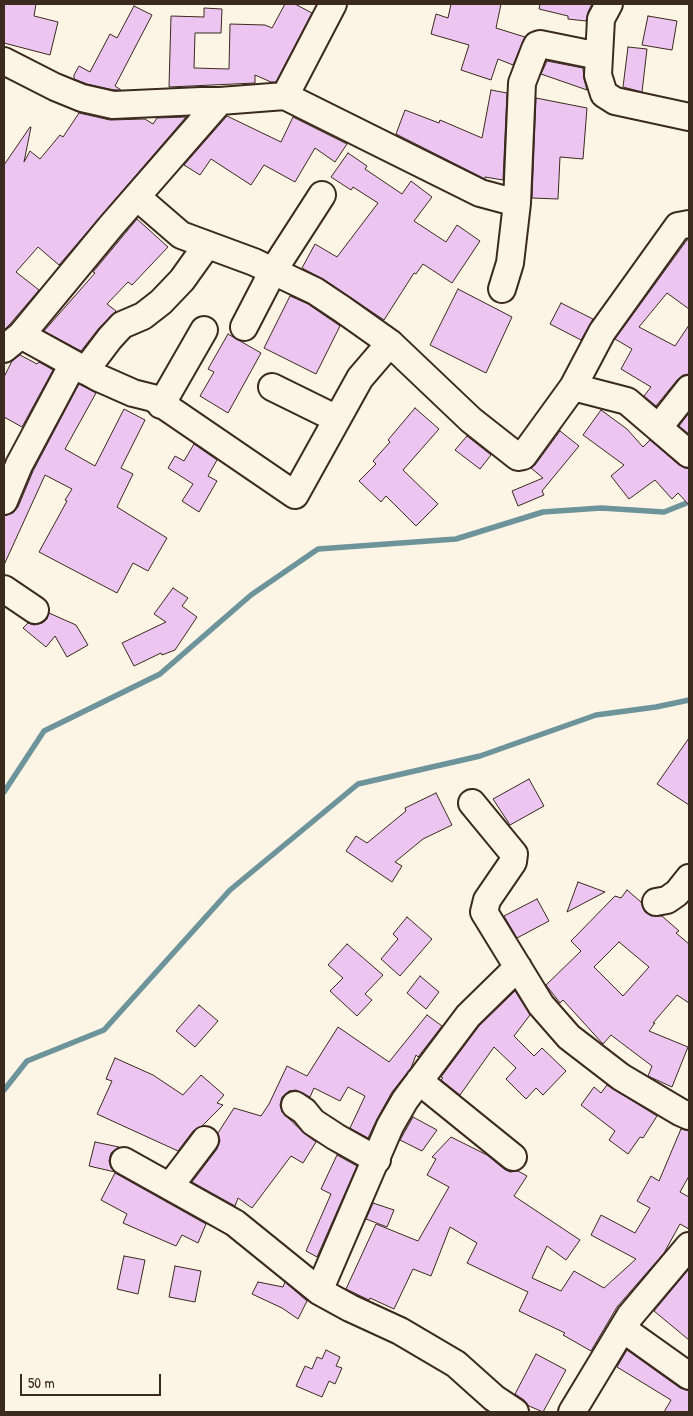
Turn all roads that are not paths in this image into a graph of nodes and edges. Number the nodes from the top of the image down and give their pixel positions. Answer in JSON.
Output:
{"nodes":[{"id":1,"x":333,"y":4,"type":"edge"},
{"id":2,"x":609,"y":4,"type":"edge"},
{"id":3,"x":599,"y":56,"type":"junction"},
{"id":4,"x":4,"y":61,"type":"edge"},
{"id":5,"x":285,"y":96,"type":"junction"},
{"id":6,"x":220,"y":101,"type":"junction"},
{"id":7,"x":689,"y":116,"type":"edge"},
{"id":8,"x":322,"y":195,"type":"dead end"},
{"id":9,"x":137,"y":197,"type":"junction"},
{"id":10,"x":517,"y":203,"type":"junction"},
{"id":11,"x":689,"y":224,"type":"edge"},
{"id":12,"x":207,"y":245,"type":"junction"},
{"id":13,"x":273,"y":271,"type":"junction"},
{"id":14,"x":502,"y":289,"type":"dead end"},
{"id":15,"x":244,"y":327,"type":"dead end"},
{"id":16,"x":204,"y":330,"type":"dead end"},
{"id":17,"x":12,"y":342,"type":"edge"},
{"id":18,"x":390,"y":343,"type":"junction"},
{"id":19,"x":79,"y":367,"type":"junction"},
{"id":20,"x":272,"y":387,"type":"dead end"},
{"id":21,"x":573,"y":387,"type":"junction"},
{"id":22,"x":689,"y":389,"type":"edge"},
{"id":23,"x":161,"y":405,"type":"junction"},
{"id":24,"x":337,"y":419,"type":"junction"},
{"id":25,"x":659,"y":427,"type":"junction"},
{"id":26,"x":689,"y":454,"type":"edge"},
{"id":27,"x":4,"y":501,"type":"edge"},
{"id":28,"x":4,"y":589,"type":"edge"},
{"id":29,"x":35,"y":610,"type":"dead end"},
{"id":30,"x":472,"y":803,"type":"dead end"},
{"id":31,"x":689,"y":878,"type":"edge"},
{"id":32,"x":656,"y":902,"type":"dead end"},
{"id":33,"x":518,"y":967,"type":"junction"},
{"id":34,"x":419,"y":1081,"type":"junction"},
{"id":35,"x":295,"y":1105,"type":"dead end"},
{"id":36,"x":689,"y":1116,"type":"edge"},
{"id":37,"x":205,"y":1140,"type":"dead end"},
{"id":38,"x":513,"y":1157,"type":"dead end"},
{"id":39,"x":377,"y":1160,"type":"junction"},
{"id":40,"x":124,"y":1161,"type":"dead end"},
{"id":41,"x":170,"y":1186,"type":"junction"},
{"id":42,"x":689,"y":1246,"type":"edge"},
{"id":43,"x":319,"y":1291,"type":"junction"},
{"id":44,"x":626,"y":1322,"type":"junction"},
{"id":45,"x":689,"y":1376,"type":"edge"},
{"id":46,"x":515,"y":1412,"type":"edge"},
{"id":47,"x":572,"y":1412,"type":"edge"}],
"edges":[{"from":1,"to":5,"type":"street"},
{"from":2,"to":3,"type":"street"},
{"from":3,"to":7,"type":"street"},
{"from":3,"to":10,"type":"street"},
{"from":4,"to":6,"type":"street"},
{"from":5,"to":6,"type":"street"},
{"from":5,"to":10,"type":"street"},
{"from":6,"to":9,"type":"street"},
{"from":8,"to":13,"type":"street"},
{"from":9,"to":12,"type":"street"},
{"from":9,"to":17,"type":"street"},
{"from":10,"to":14,"type":"street"},
{"from":11,"to":21,"type":"street"},
{"from":12,"to":13,"type":"street"},
{"from":12,"to":19,"type":"street"},
{"from":13,"to":15,"type":"street"},
{"from":13,"to":18,"type":"street"},
{"from":16,"to":23,"type":"street"},
{"from":17,"to":19,"type":"street"},
{"from":18,"to":21,"type":"street"},
{"from":18,"to":24,"type":"street"},
{"from":19,"to":23,"type":"street"},
{"from":19,"to":27,"type":"street"},
{"from":20,"to":24,"type":"street"},
{"from":21,"to":25,"type":"street"},
{"from":22,"to":25,"type":"street"},
{"from":23,"to":24,"type":"street"},
{"from":25,"to":26,"type":"street"},
{"from":28,"to":29,"type":"street"},
{"from":30,"to":33,"type":"street"},
{"from":31,"to":32,"type":"street"},
{"from":33,"to":34,"type":"street"},
{"from":33,"to":36,"type":"street"},
{"from":34,"to":38,"type":"street"},
{"from":34,"to":39,"type":"street"},
{"from":35,"to":39,"type":"street"},
{"from":37,"to":41,"type":"street"},
{"from":39,"to":43,"type":"street"},
{"from":40,"to":41,"type":"street"},
{"from":41,"to":43,"type":"street"},
{"from":42,"to":44,"type":"street"},
{"from":43,"to":46,"type":"street"},
{"from":44,"to":45,"type":"street"},
{"from":44,"to":47,"type":"street"}]}
